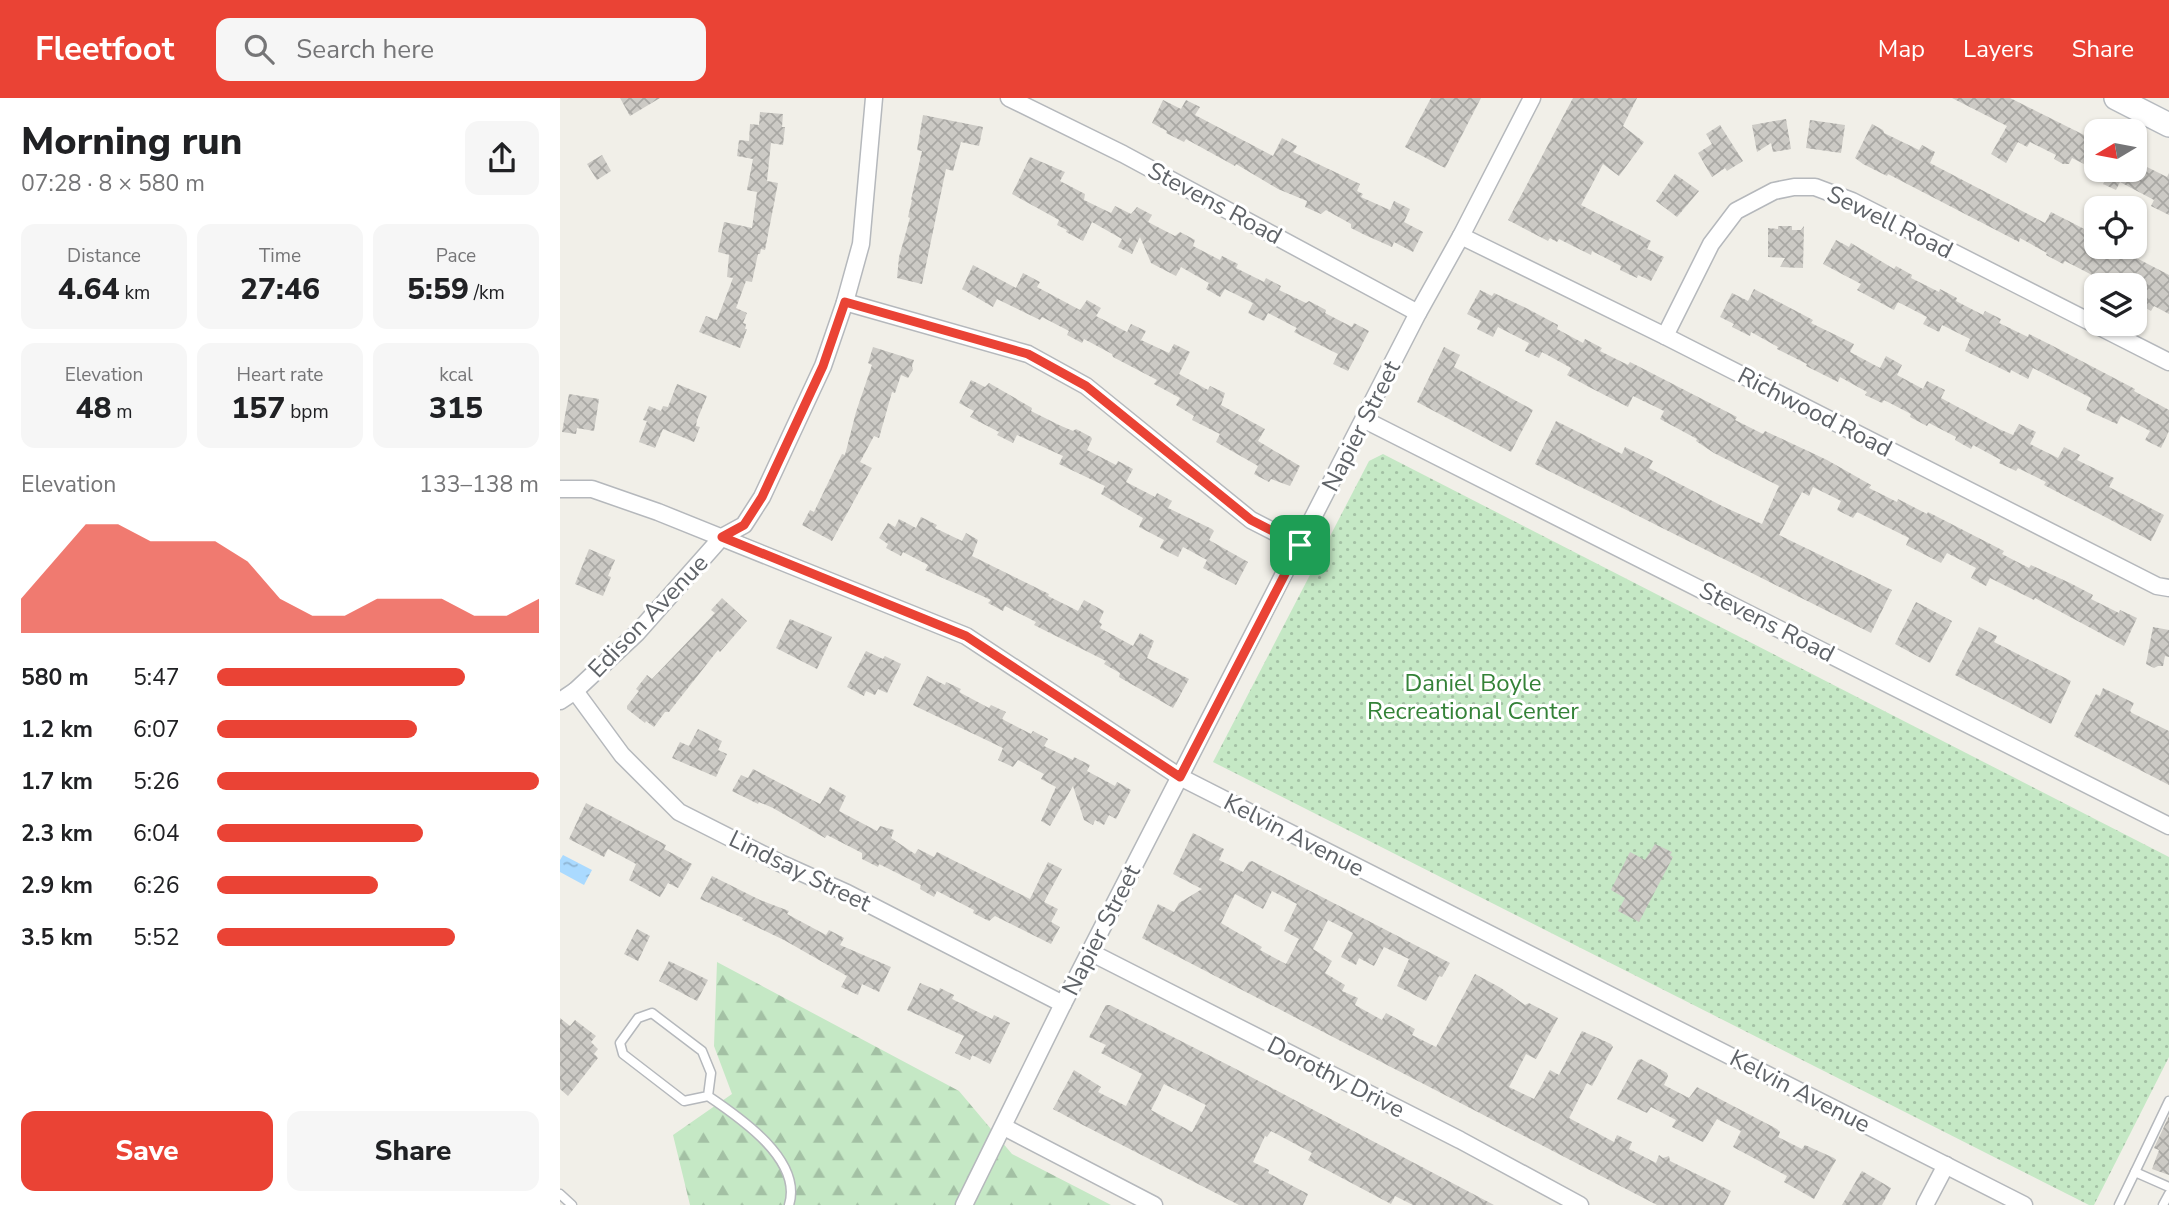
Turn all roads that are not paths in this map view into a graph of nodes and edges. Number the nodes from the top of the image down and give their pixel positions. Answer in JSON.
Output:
{"nodes":[{"id":1,"x":874,"y":98,"type":"edge"},
{"id":2,"x":1009,"y":98,"type":"edge"},
{"id":3,"x":1532,"y":98,"type":"edge"},
{"id":4,"x":2129,"y":101,"type":"edge"},
{"id":5,"x":2169,"y":125,"type":"edge"},
{"id":6,"x":1461,"y":236,"type":"junction"},
{"id":7,"x":845,"y":302,"type":"junction"},
{"id":8,"x":1418,"y":313,"type":"junction"},
{"id":9,"x":1665,"y":336,"type":"junction"},
{"id":10,"x":2169,"y":362,"type":"edge"},
{"id":11,"x":1365,"y":420,"type":"junction"},
{"id":12,"x":560,"y":489,"type":"edge"},
{"id":13,"x":722,"y":537,"type":"junction"},
{"id":14,"x":1300,"y":545,"type":"junction"},
{"id":15,"x":2169,"y":588,"type":"edge"},
{"id":16,"x":575,"y":691,"type":"junction"},
{"id":17,"x":560,"y":701,"type":"edge"},
{"id":18,"x":1180,"y":777,"type":"junction"},
{"id":19,"x":2169,"y":826,"type":"edge"},
{"id":20,"x":1090,"y":952,"type":"junction"},
{"id":21,"x":1063,"y":1004,"type":"junction"},
{"id":22,"x":708,"y":1096,"type":"junction"},
{"id":23,"x":2169,"y":1101,"type":"edge"},
{"id":24,"x":1004,"y":1127,"type":"junction"},
{"id":25,"x":1946,"y":1165,"type":"junction"},
{"id":26,"x":2135,"y":1172,"type":"junction"},
{"id":27,"x":2169,"y":1187,"type":"edge"},
{"id":28,"x":560,"y":1194,"type":"edge"},
{"id":29,"x":2169,"y":1194,"type":"edge"},
{"id":30,"x":572,"y":1205,"type":"edge"},
{"id":31,"x":789,"y":1205,"type":"edge"},
{"id":32,"x":964,"y":1205,"type":"edge"},
{"id":33,"x":1154,"y":1205,"type":"edge"},
{"id":34,"x":1580,"y":1205,"type":"edge"},
{"id":35,"x":1925,"y":1205,"type":"edge"},
{"id":36,"x":2024,"y":1205,"type":"edge"},
{"id":37,"x":2119,"y":1205,"type":"edge"},
{"id":38,"x":2163,"y":1205,"type":"edge"}],
"edges":[{"from":1,"to":7,"type":"street","name":"Edison Avenue"},
{"from":2,"to":8,"type":"street","name":"Stevens Road"},
{"from":3,"to":6,"type":"street","name":"Napier Street"},
{"from":4,"to":5,"type":"street"},
{"from":6,"to":8,"type":"street","name":"Napier Street"},
{"from":6,"to":9,"type":"street","name":"Richwood Road"},
{"from":7,"to":13,"type":"street","name":"Edison Avenue"},
{"from":7,"to":14,"type":"street"},
{"from":8,"to":11,"type":"street","name":"Napier Street"},
{"from":9,"to":10,"type":"street","name":"Sewell Road"},
{"from":9,"to":15,"type":"street","name":"Richwood Road"},
{"from":11,"to":14,"type":"street","name":"Napier Street"},
{"from":11,"to":19,"type":"street","name":"Stevens Road"},
{"from":12,"to":13,"type":"street","name":"Kelvin Avenue"},
{"from":13,"to":16,"type":"street","name":"Edison Avenue"},
{"from":13,"to":18,"type":"street","name":"Kelvin Avenue"},
{"from":14,"to":18,"type":"street","name":"Napier Street"},
{"from":16,"to":17,"type":"street","name":"Edison Avenue"},
{"from":16,"to":21,"type":"street","name":"Lindsay Street"},
{"from":18,"to":20,"type":"street","name":"Napier Street"},
{"from":18,"to":25,"type":"street","name":"Kelvin Avenue"},
{"from":20,"to":21,"type":"street","name":"Napier Street"},
{"from":20,"to":34,"type":"street","name":"Dorothy Drive"},
{"from":21,"to":24,"type":"street","name":"Napier Street"},
{"from":22,"to":22,"type":"lane"},
{"from":22,"to":31,"type":"lane"},
{"from":23,"to":26,"type":"lane"},
{"from":24,"to":32,"type":"street","name":"Napier Street"},
{"from":24,"to":33,"type":"street"},
{"from":25,"to":35,"type":"street"},
{"from":25,"to":36,"type":"street","name":"Kelvin Avenue"},
{"from":26,"to":27,"type":"lane"},
{"from":26,"to":37,"type":"lane"},
{"from":28,"to":30,"type":"lane"},
{"from":29,"to":38,"type":"lane"}]}
